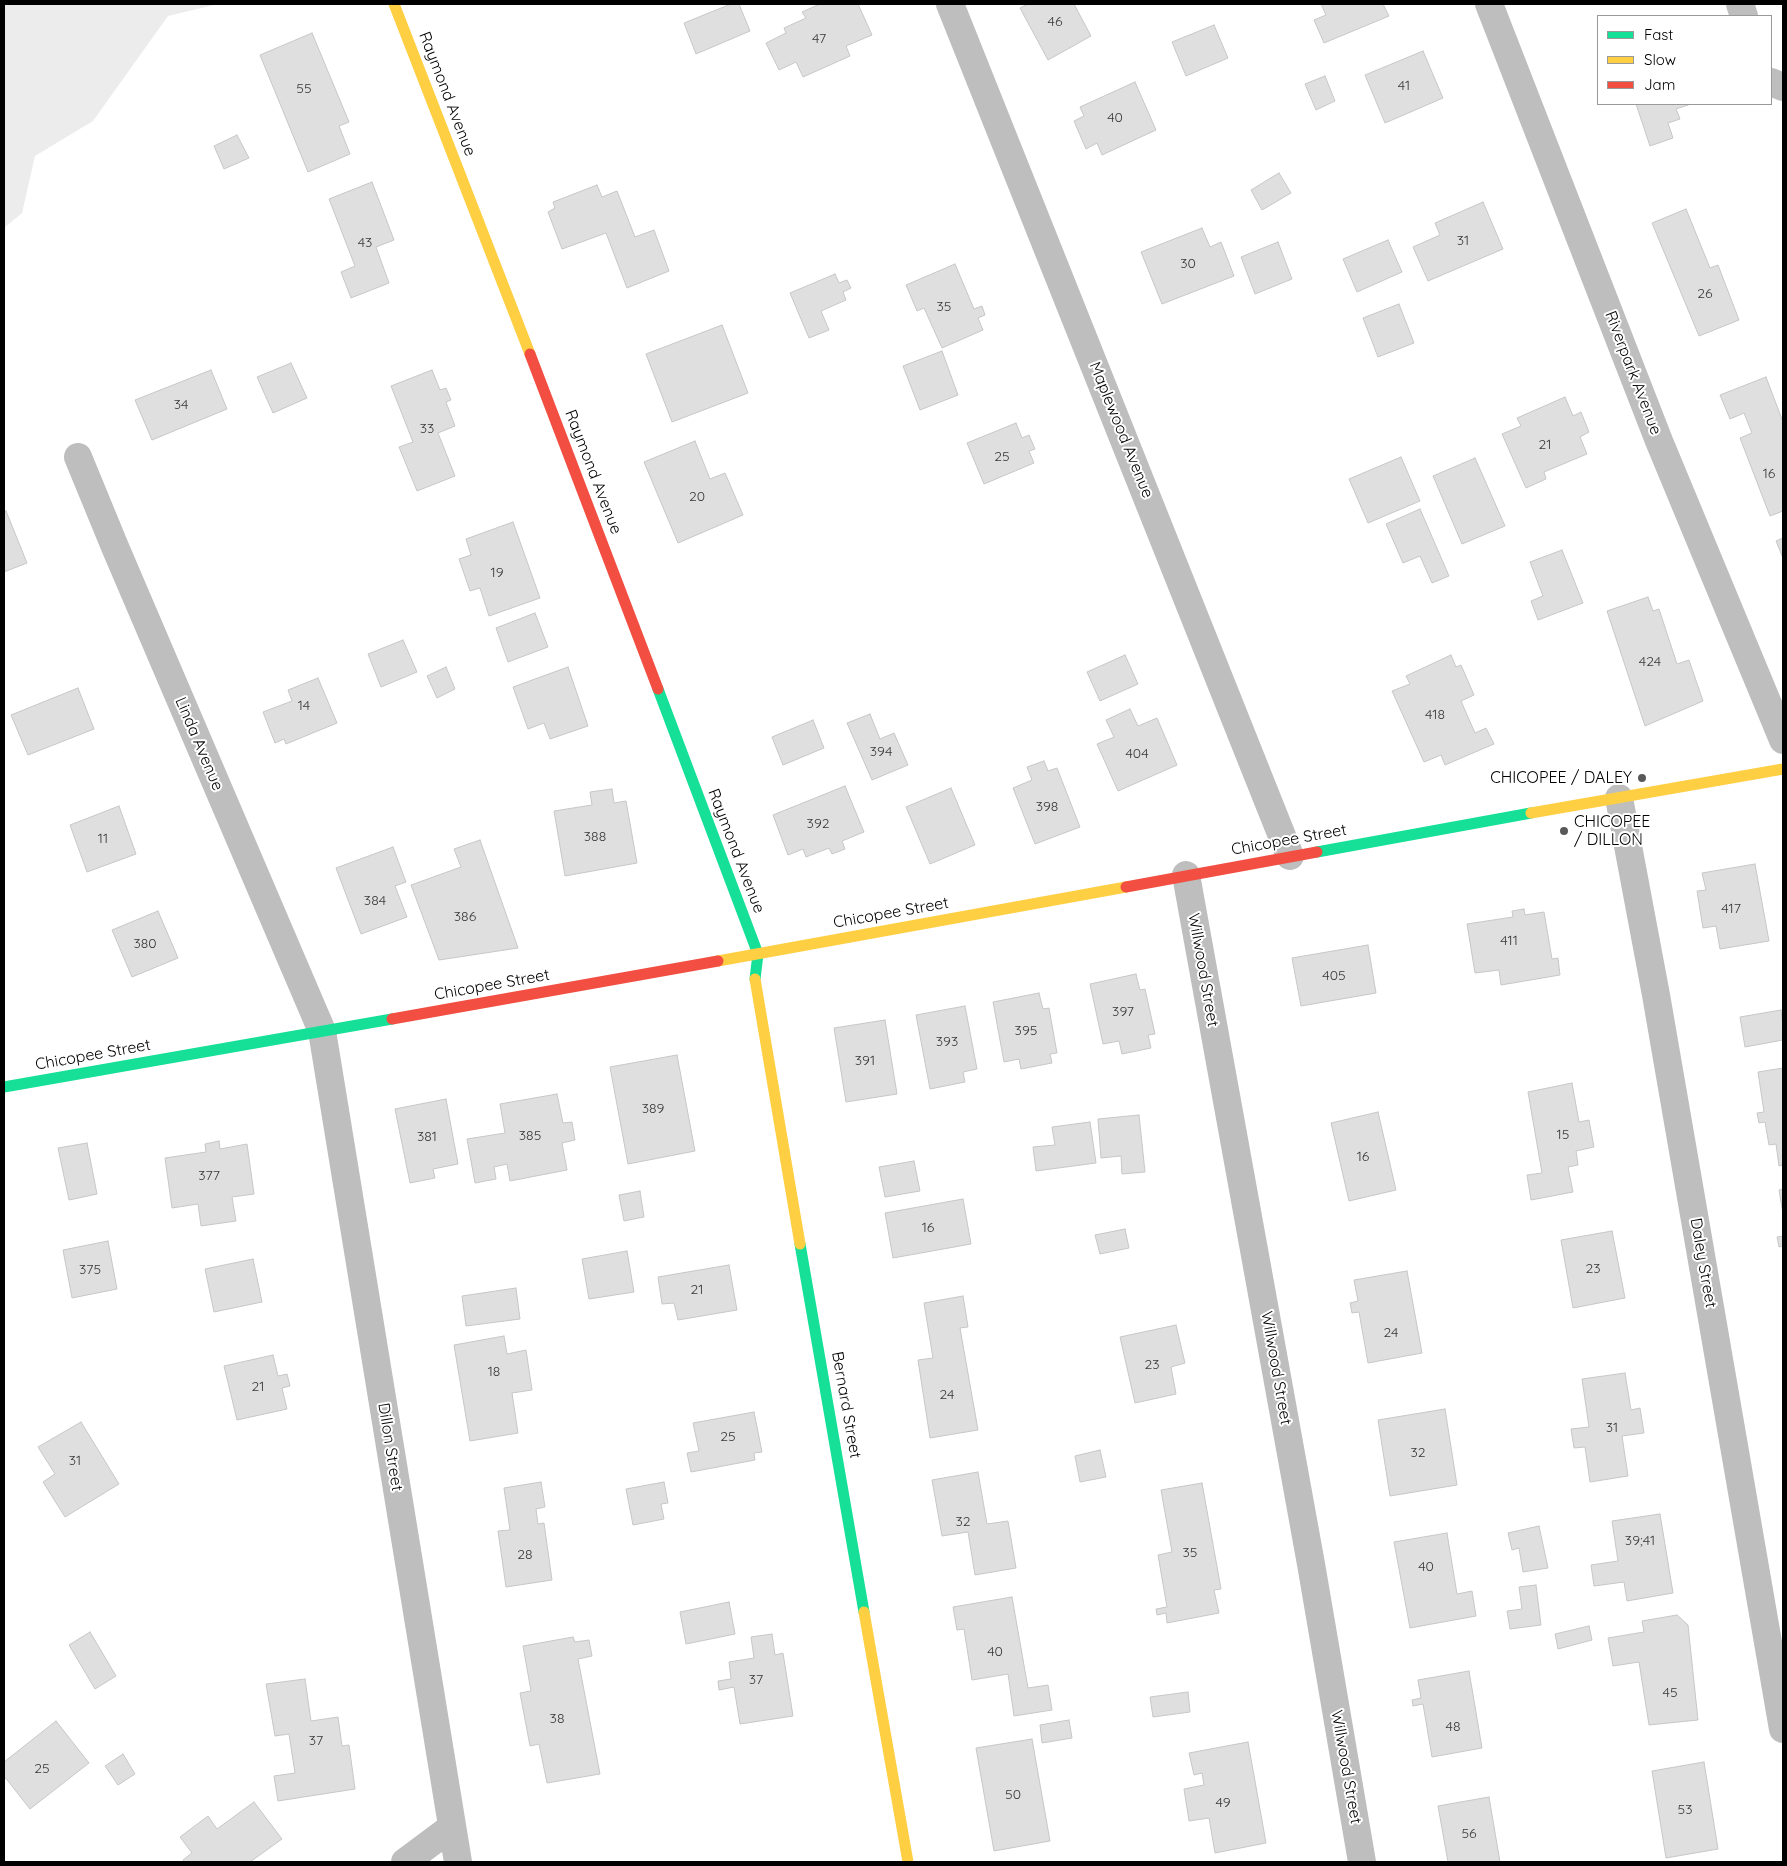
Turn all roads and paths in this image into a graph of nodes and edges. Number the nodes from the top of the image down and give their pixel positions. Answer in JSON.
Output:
{"nodes":[{"id":1,"x":394,"y":4,"type":"edge"},
{"id":2,"x":950,"y":4,"type":"edge"},
{"id":3,"x":1489,"y":4,"type":"edge"},
{"id":4,"x":78,"y":457,"type":"dead end"},
{"id":5,"x":1783,"y":740,"type":"edge"},
{"id":6,"x":1783,"y":770,"type":"edge"},
{"id":7,"x":1619,"y":798,"type":"junction"},
{"id":8,"x":1290,"y":856,"type":"junction"},
{"id":9,"x":1186,"y":875,"type":"junction"},
{"id":10,"x":758,"y":954,"type":"junction"},
{"id":11,"x":322,"y":1031,"type":"junction"},
{"id":12,"x":4,"y":1087,"type":"edge"},
{"id":13,"x":1783,"y":1730,"type":"edge"},
{"id":14,"x":452,"y":1827,"type":"junction"},
{"id":15,"x":405,"y":1862,"type":"edge"},
{"id":16,"x":458,"y":1862,"type":"edge"},
{"id":17,"x":908,"y":1862,"type":"edge"},
{"id":18,"x":1362,"y":1862,"type":"edge"}],
"edges":[{"from":1,"to":10,"type":"street","name":"Raymond Avenue"},
{"from":2,"to":8,"type":"street","name":"Maplewood Avenue"},
{"from":3,"to":5,"type":"street","name":"Riverpark Avenue"},
{"from":4,"to":11,"type":"street","name":"Linda Avenue"},
{"from":6,"to":7,"type":"street","name":"Chicopee Street"},
{"from":7,"to":8,"type":"street","name":"Chicopee Street"},
{"from":7,"to":13,"type":"street","name":"Daley Street"},
{"from":8,"to":9,"type":"street","name":"Chicopee Street"},
{"from":9,"to":10,"type":"street","name":"Chicopee Street"},
{"from":9,"to":18,"type":"street","name":"Willwood Street"},
{"from":10,"to":11,"type":"street","name":"Chicopee Street"},
{"from":10,"to":17,"type":"street","name":"Bernard Street"},
{"from":11,"to":12,"type":"street","name":"Chicopee Street"},
{"from":11,"to":14,"type":"street","name":"Dillon Street"},
{"from":14,"to":15,"type":"street"},
{"from":14,"to":16,"type":"street","name":"Dillon Street"}]}
